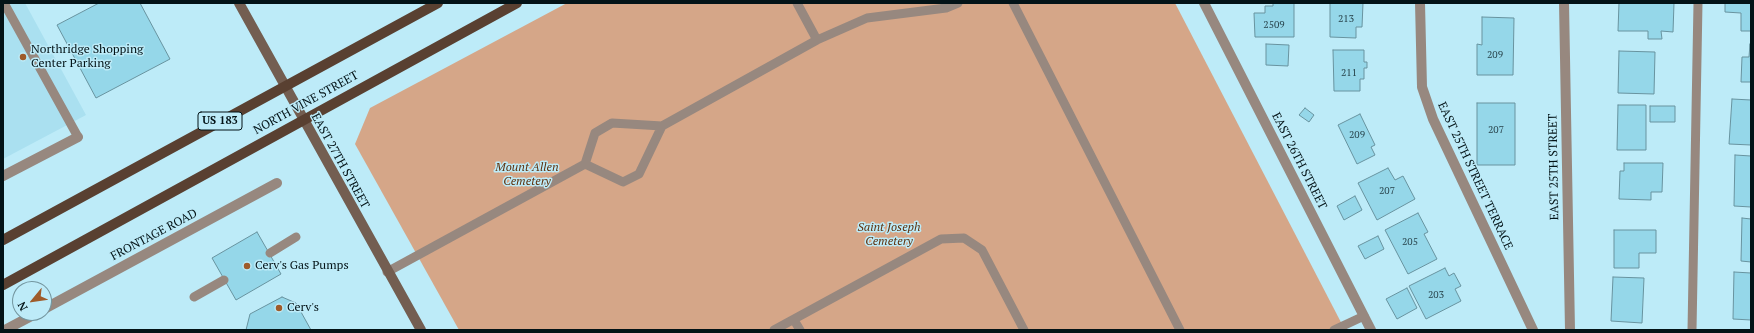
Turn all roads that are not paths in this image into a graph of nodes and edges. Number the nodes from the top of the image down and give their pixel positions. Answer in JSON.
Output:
{"nodes":[{"id":1,"x":239,"y":3,"type":"edge"},
{"id":2,"x":438,"y":3,"type":"edge"},
{"id":3,"x":516,"y":3,"type":"edge"},
{"id":4,"x":797,"y":3,"type":"edge"},
{"id":5,"x":958,"y":3,"type":"edge"},
{"id":6,"x":1013,"y":3,"type":"edge"},
{"id":7,"x":1204,"y":3,"type":"edge"},
{"id":8,"x":1420,"y":3,"type":"edge"},
{"id":9,"x":1564,"y":3,"type":"edge"},
{"id":10,"x":1698,"y":3,"type":"edge"},
{"id":11,"x":6,"y":4,"type":"edge"},
{"id":12,"x":817,"y":40,"type":"junction"},
{"id":13,"x":284,"y":87,"type":"junction"},
{"id":14,"x":302,"y":119,"type":"junction"},
{"id":15,"x":662,"y":126,"type":"junction"},
{"id":16,"x":78,"y":137,"type":"joint"},
{"id":17,"x":585,"y":164,"type":"junction"},
{"id":18,"x":3,"y":176,"type":"edge"},
{"id":19,"x":277,"y":183,"type":"dead end"},
{"id":20,"x":296,"y":237,"type":"dead end"},
{"id":21,"x":3,"y":240,"type":"edge"},
{"id":22,"x":270,"y":253,"type":"dead end"},
{"id":23,"x":388,"y":272,"type":"junction"},
{"id":24,"x":224,"y":280,"type":"dead end"},
{"id":25,"x":3,"y":284,"type":"edge"},
{"id":26,"x":194,"y":297,"type":"dead end"},
{"id":27,"x":52,"y":305,"type":"edge"},
{"id":28,"x":1364,"y":316,"type":"junction"},
{"id":29,"x":794,"y":320,"type":"junction"},
{"id":30,"x":22,"y":321,"type":"edge"},
{"id":31,"x":5,"y":330,"type":"edge"},
{"id":32,"x":420,"y":330,"type":"edge"},
{"id":33,"x":774,"y":330,"type":"edge"},
{"id":34,"x":800,"y":330,"type":"edge"},
{"id":35,"x":1024,"y":330,"type":"edge"},
{"id":36,"x":1180,"y":330,"type":"edge"},
{"id":37,"x":1334,"y":330,"type":"edge"},
{"id":38,"x":1371,"y":330,"type":"edge"},
{"id":39,"x":1533,"y":330,"type":"edge"},
{"id":40,"x":1570,"y":330,"type":"edge"},
{"id":41,"x":1692,"y":330,"type":"edge"}],
"edges":[{"from":1,"to":13,"type":"main road","name":"EAST 27TH STREET"},
{"from":2,"to":13,"type":"main road","name":"NORTH VINE STREET","number":"US 183"},
{"from":3,"to":14,"type":"main road","name":"NORTH VINE STREET"},
{"from":4,"to":12,"type":"lane"},
{"from":5,"to":12,"type":"lane"},
{"from":6,"to":36,"type":"lane"},
{"from":7,"to":28,"type":"street","name":"EAST 26TH STREET"},
{"from":8,"to":39,"type":"street","name":"EAST 25TH STREET TERRACE"},
{"from":9,"to":40,"type":"street","name":"EAST 25TH STREET"},
{"from":10,"to":41,"type":"lane"},
{"from":11,"to":16,"type":"lane"},
{"from":12,"to":15,"type":"lane"},
{"from":13,"to":14,"type":"main road","name":"EAST 27TH STREET"},
{"from":13,"to":21,"type":"main road","name":"NORTH VINE STREET","number":"US 183"},
{"from":14,"to":23,"type":"main road","name":"EAST 27TH STREET"},
{"from":14,"to":25,"type":"main road","name":"NORTH VINE STREET"},
{"from":15,"to":17,"type":"lane"},
{"from":15,"to":17,"type":"lane"},
{"from":16,"to":18,"type":"street"},
{"from":17,"to":23,"type":"lane"},
{"from":19,"to":27,"type":"street","name":"FRONTAGE ROAD"},
{"from":20,"to":22,"type":"lane"},
{"from":23,"to":32,"type":"main road","name":"EAST 27TH STREET"},
{"from":24,"to":26,"type":"lane"},
{"from":28,"to":37,"type":"lane"},
{"from":28,"to":38,"type":"street","name":"EAST 26TH STREET"},
{"from":29,"to":33,"type":"lane"},
{"from":29,"to":34,"type":"lane"},
{"from":29,"to":35,"type":"lane"},
{"from":30,"to":31,"type":"street"}]}
